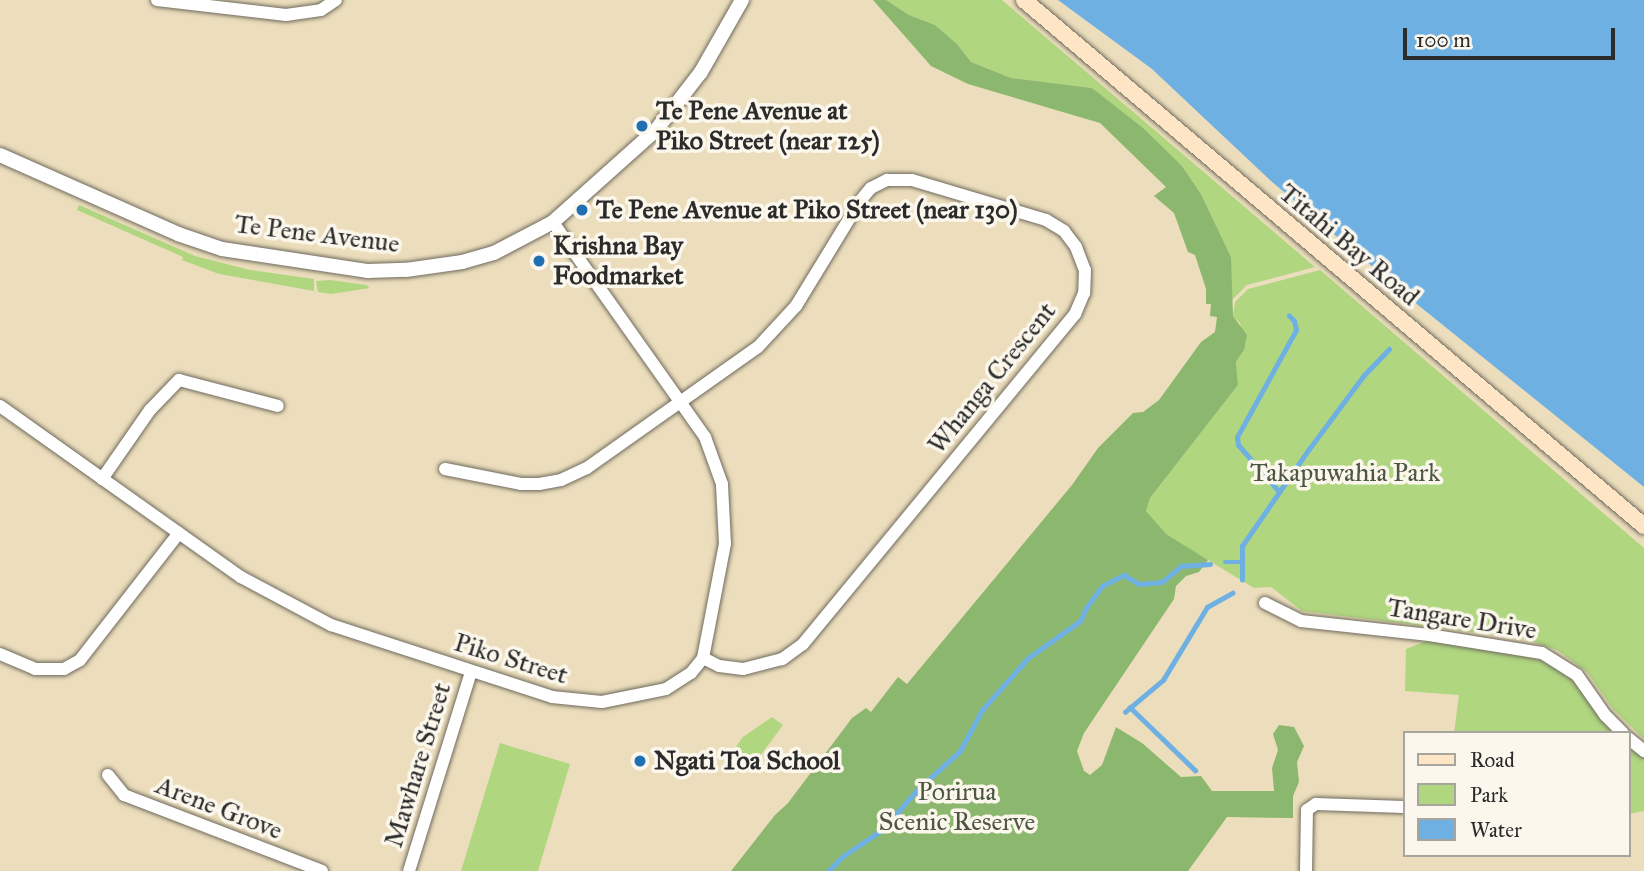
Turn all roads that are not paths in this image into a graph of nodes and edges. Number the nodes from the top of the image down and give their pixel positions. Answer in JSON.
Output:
{"nodes":[{"id":1,"x":157,"y":0,"type":"edge"},
{"id":2,"x":336,"y":0,"type":"edge"},
{"id":3,"x":742,"y":0,"type":"edge"},
{"id":4,"x":1024,"y":0,"type":"edge"},
{"id":5,"x":0,"y":155,"type":"edge"},
{"id":6,"x":553,"y":222,"type":"junction"},
{"id":7,"x":681,"y":401,"type":"junction"},
{"id":8,"x":0,"y":406,"type":"edge"},
{"id":9,"x":278,"y":407,"type":"dead end"},
{"id":10,"x":445,"y":469,"type":"dead end"},
{"id":11,"x":102,"y":479,"type":"junction"},
{"id":12,"x":1644,"y":526,"type":"edge"},
{"id":13,"x":179,"y":533,"type":"junction"},
{"id":14,"x":1265,"y":603,"type":"dead end"},
{"id":15,"x":0,"y":654,"type":"edge"},
{"id":16,"x":703,"y":658,"type":"junction"},
{"id":17,"x":471,"y":672,"type":"junction"},
{"id":18,"x":1621,"y":731,"type":"edge"},
{"id":19,"x":1630,"y":740,"type":"edge"},
{"id":20,"x":1644,"y":751,"type":"edge"},
{"id":21,"x":108,"y":775,"type":"dead end"},
{"id":22,"x":1402,"y":807,"type":"edge"},
{"id":23,"x":322,"y":871,"type":"edge"},
{"id":24,"x":409,"y":871,"type":"edge"},
{"id":25,"x":1306,"y":871,"type":"edge"}],
"edges":[{"from":1,"to":2,"type":"street"},
{"from":3,"to":6,"type":"street","name":"Te Pene Avenue"},
{"from":4,"to":12,"type":"main road","name":"Titahi Bay Road"},
{"from":5,"to":6,"type":"street","name":"Te Pene Avenue"},
{"from":6,"to":7,"type":"street"},
{"from":7,"to":10,"type":"street","name":"Whanga Crescent"},
{"from":7,"to":16,"type":"street"},
{"from":7,"to":16,"type":"street","name":"Whanga Crescent"},
{"from":8,"to":11,"type":"street","name":"Piko Street"},
{"from":9,"to":11,"type":"street"},
{"from":11,"to":13,"type":"street","name":"Piko Street"},
{"from":13,"to":15,"type":"street"},
{"from":13,"to":17,"type":"street","name":"Piko Street"},
{"from":14,"to":18,"type":"street","name":"Tangare Drive"},
{"from":16,"to":17,"type":"street","name":"Piko Street"},
{"from":17,"to":24,"type":"street","name":"Mawhare Street"},
{"from":19,"to":20,"type":"street"},
{"from":21,"to":23,"type":"street","name":"Arene Grove"},
{"from":22,"to":25,"type":"street"}]}
